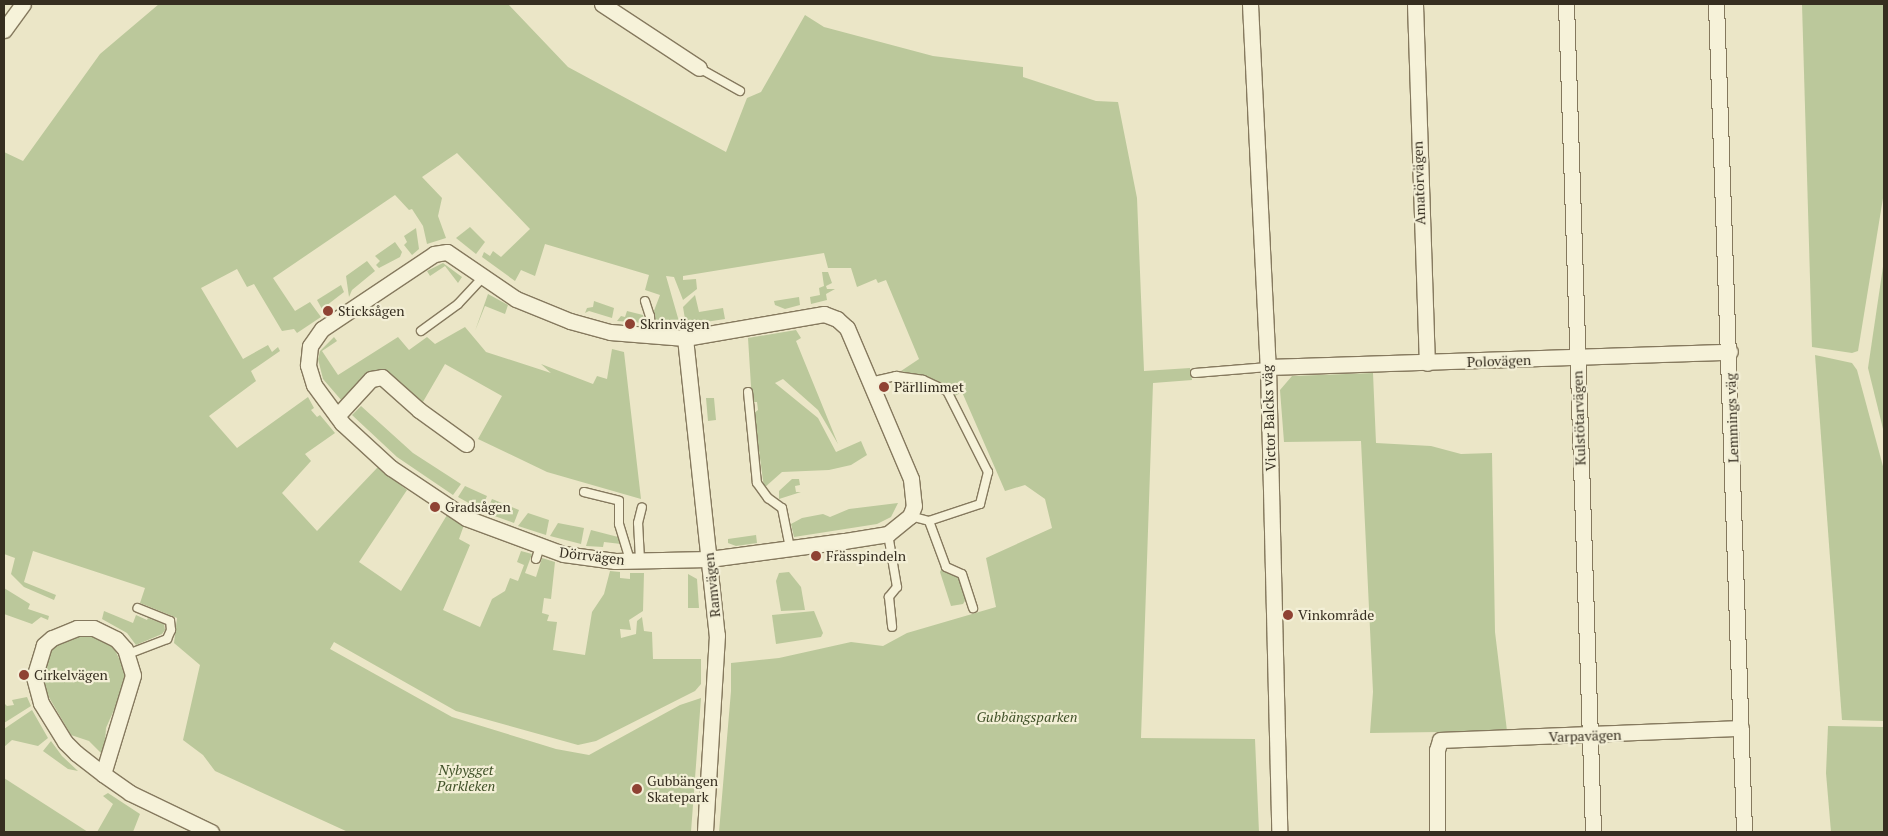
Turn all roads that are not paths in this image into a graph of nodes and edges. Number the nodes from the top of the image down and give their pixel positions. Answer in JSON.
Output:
{"nodes":[{"id":1,"x":23,"y":4,"type":"edge"},
{"id":2,"x":602,"y":4,"type":"edge"},
{"id":3,"x":1250,"y":4,"type":"edge"},
{"id":4,"x":1414,"y":4,"type":"edge"},
{"id":5,"x":1566,"y":4,"type":"edge"},
{"id":6,"x":1716,"y":4,"type":"edge"},
{"id":7,"x":4,"y":30,"type":"edge"},
{"id":8,"x":699,"y":68,"type":"joint"},
{"id":9,"x":740,"y":91,"type":"dead end"},
{"id":10,"x":484,"y":276,"type":"junction"},
{"id":11,"x":644,"y":301,"type":"dead end"},
{"id":12,"x":421,"y":331,"type":"dead end"},
{"id":13,"x":651,"y":336,"type":"junction"},
{"id":14,"x":685,"y":338,"type":"junction"},
{"id":15,"x":1730,"y":352,"type":"junction"},
{"id":16,"x":1576,"y":359,"type":"junction"},
{"id":17,"x":1427,"y":363,"type":"junction"},
{"id":18,"x":1268,"y":368,"type":"junction"},
{"id":19,"x":1195,"y":373,"type":"dead end"},
{"id":20,"x":870,"y":382,"type":"junction"},
{"id":21,"x":748,"y":392,"type":"dead end"},
{"id":22,"x":337,"y":416,"type":"junction"},
{"id":23,"x":466,"y":444,"type":"dead end"},
{"id":24,"x":584,"y":492,"type":"dead end"},
{"id":25,"x":642,"y":507,"type":"dead end"},
{"id":26,"x":910,"y":516,"type":"junction"},
{"id":27,"x":928,"y":521,"type":"junction"},
{"id":28,"x":888,"y":534,"type":"junction"},
{"id":29,"x":790,"y":548,"type":"junction"},
{"id":30,"x":709,"y":559,"type":"junction"},
{"id":31,"x":635,"y":560,"type":"junction"},
{"id":32,"x":137,"y":608,"type":"dead end"},
{"id":33,"x":973,"y":608,"type":"dead end"},
{"id":34,"x":892,"y":627,"type":"dead end"},
{"id":35,"x":128,"y":654,"type":"junction"},
{"id":36,"x":1741,"y":728,"type":"junction"},
{"id":37,"x":1590,"y":736,"type":"junction"},
{"id":38,"x":103,"y":774,"type":"junction"},
{"id":39,"x":211,"y":832,"type":"edge"},
{"id":40,"x":705,"y":832,"type":"edge"},
{"id":41,"x":1279,"y":832,"type":"edge"},
{"id":42,"x":1437,"y":832,"type":"edge"},
{"id":43,"x":1594,"y":832,"type":"edge"},
{"id":44,"x":1744,"y":832,"type":"edge"}],
"edges":[{"from":1,"to":7,"type":"street"},
{"from":2,"to":8,"type":"street"},
{"from":3,"to":18,"type":"street","name":"Victor Balcks väg"},
{"from":4,"to":17,"type":"street","name":"Amatörvägen"},
{"from":5,"to":16,"type":"street","name":"Kulstötarvägen"},
{"from":6,"to":15,"type":"street","name":"Lemmings väg"},
{"from":8,"to":9,"type":"lane"},
{"from":10,"to":12,"type":"lane"},
{"from":10,"to":13,"type":"street"},
{"from":10,"to":22,"type":"street","name":"Dörrvägen"},
{"from":11,"to":13,"type":"lane"},
{"from":13,"to":14,"type":"street"},
{"from":14,"to":20,"type":"street"},
{"from":14,"to":30,"type":"street","name":"Ramvägen"},
{"from":15,"to":16,"type":"street","name":"Polovägen"},
{"from":15,"to":36,"type":"street","name":"Lemmings väg"},
{"from":16,"to":17,"type":"street","name":"Polovägen"},
{"from":16,"to":37,"type":"street","name":"Kulstötarvägen"},
{"from":17,"to":18,"type":"street","name":"Polovägen"},
{"from":18,"to":19,"type":"lane"},
{"from":18,"to":41,"type":"street","name":"Victor Balcks väg"},
{"from":20,"to":26,"type":"street"},
{"from":20,"to":27,"type":"lane"},
{"from":21,"to":29,"type":"lane"},
{"from":22,"to":23,"type":"street"},
{"from":22,"to":31,"type":"street","name":"Dörrvägen"},
{"from":24,"to":31,"type":"lane"},
{"from":25,"to":31,"type":"lane"},
{"from":26,"to":27,"type":"lane"},
{"from":26,"to":28,"type":"street"},
{"from":27,"to":33,"type":"lane"},
{"from":28,"to":29,"type":"street","name":"Dörrvägen"},
{"from":28,"to":34,"type":"lane"},
{"from":29,"to":30,"type":"street","name":"Dörrvägen"},
{"from":30,"to":31,"type":"street","name":"Dörrvägen"},
{"from":30,"to":40,"type":"street","name":"Ramvägen"},
{"from":32,"to":35,"type":"lane"},
{"from":35,"to":38,"type":"street"},
{"from":35,"to":38,"type":"street"},
{"from":36,"to":37,"type":"street","name":"Varpavägen"},
{"from":36,"to":44,"type":"street","name":"Lemmings väg"},
{"from":37,"to":42,"type":"street","name":"Varpavägen"},
{"from":37,"to":43,"type":"street","name":"Kulstötarvägen"},
{"from":38,"to":39,"type":"street"}]}
